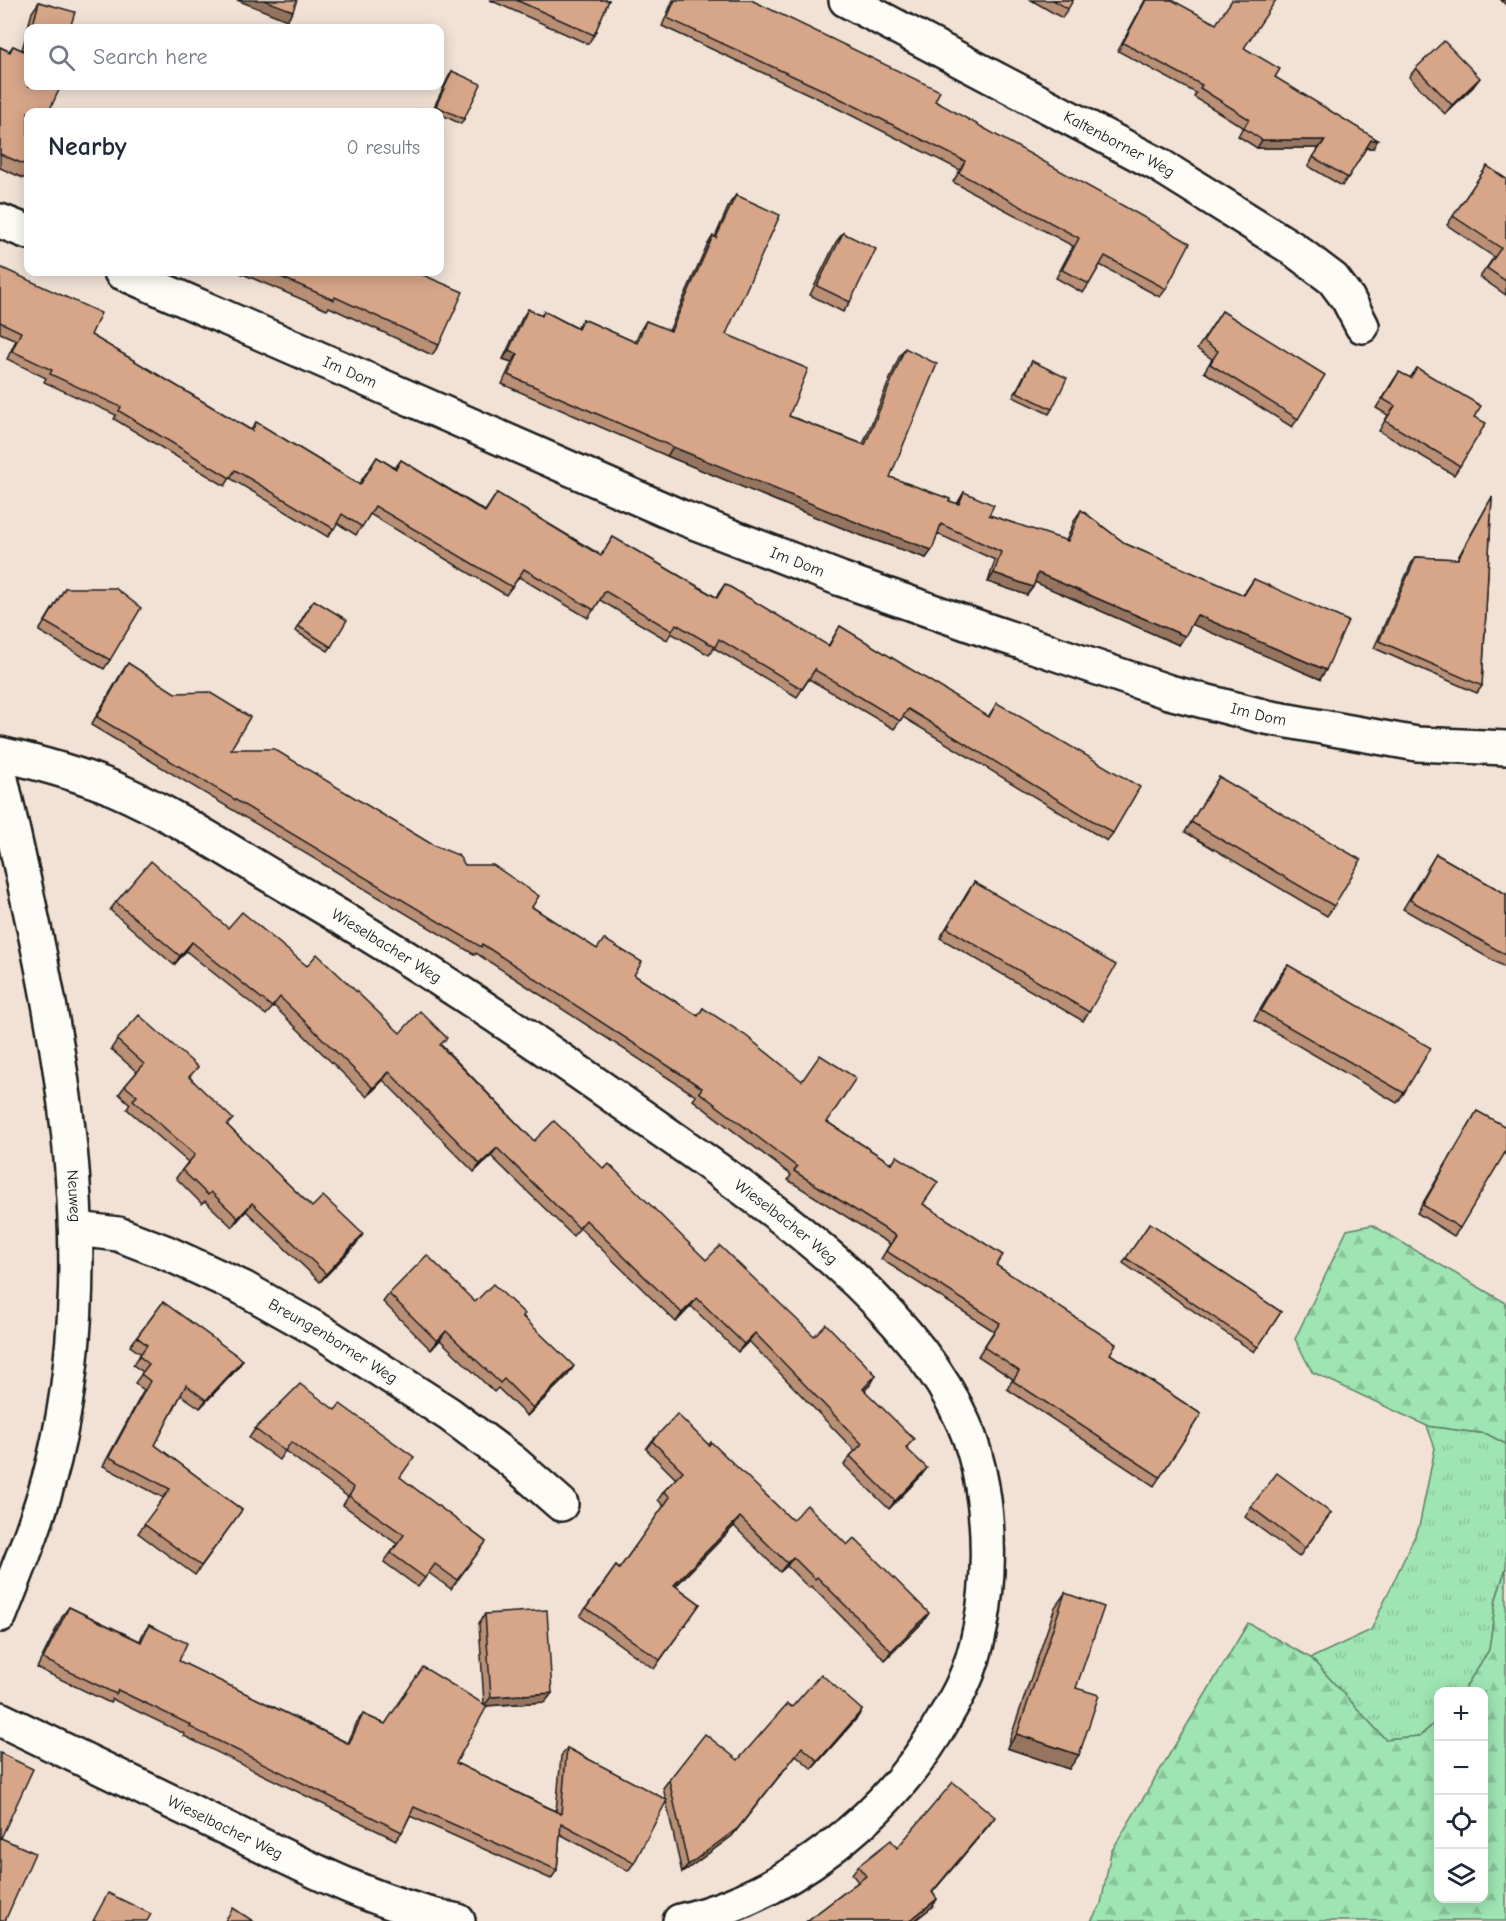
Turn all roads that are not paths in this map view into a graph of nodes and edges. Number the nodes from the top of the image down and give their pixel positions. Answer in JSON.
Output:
{"nodes":[{"id":1,"x":846,"y":0,"type":"edge"},
{"id":2,"x":0,"y":221,"type":"edge"},
{"id":3,"x":24,"y":230,"type":"edge"},
{"id":4,"x":130,"y":276,"type":"edge"},
{"id":5,"x":1362,"y":326,"type":"dead end"},
{"id":6,"x":1506,"y":748,"type":"edge"},
{"id":7,"x":0,"y":754,"type":"edge"},
{"id":8,"x":0,"y":774,"type":"edge"},
{"id":9,"x":77,"y":1229,"type":"junction"},
{"id":10,"x":561,"y":1504,"type":"dead end"},
{"id":11,"x":0,"y":1615,"type":"edge"},
{"id":12,"x":0,"y":1719,"type":"edge"},
{"id":13,"x":458,"y":1921,"type":"edge"},
{"id":14,"x":680,"y":1921,"type":"edge"}],
"edges":[{"from":1,"to":5,"type":"street","name":"Kaltenborner Weg"},
{"from":2,"to":3,"type":"street"},
{"from":4,"to":6,"type":"street","name":"Im Dom"},
{"from":7,"to":14,"type":"street","name":"Wieselbacher Weg"},
{"from":8,"to":9,"type":"street","name":"Neuweg"},
{"from":9,"to":10,"type":"street","name":"Breungenborner Weg"},
{"from":9,"to":11,"type":"street","name":"Neuweg"},
{"from":12,"to":13,"type":"street","name":"Wieselbacher Weg"}]}
